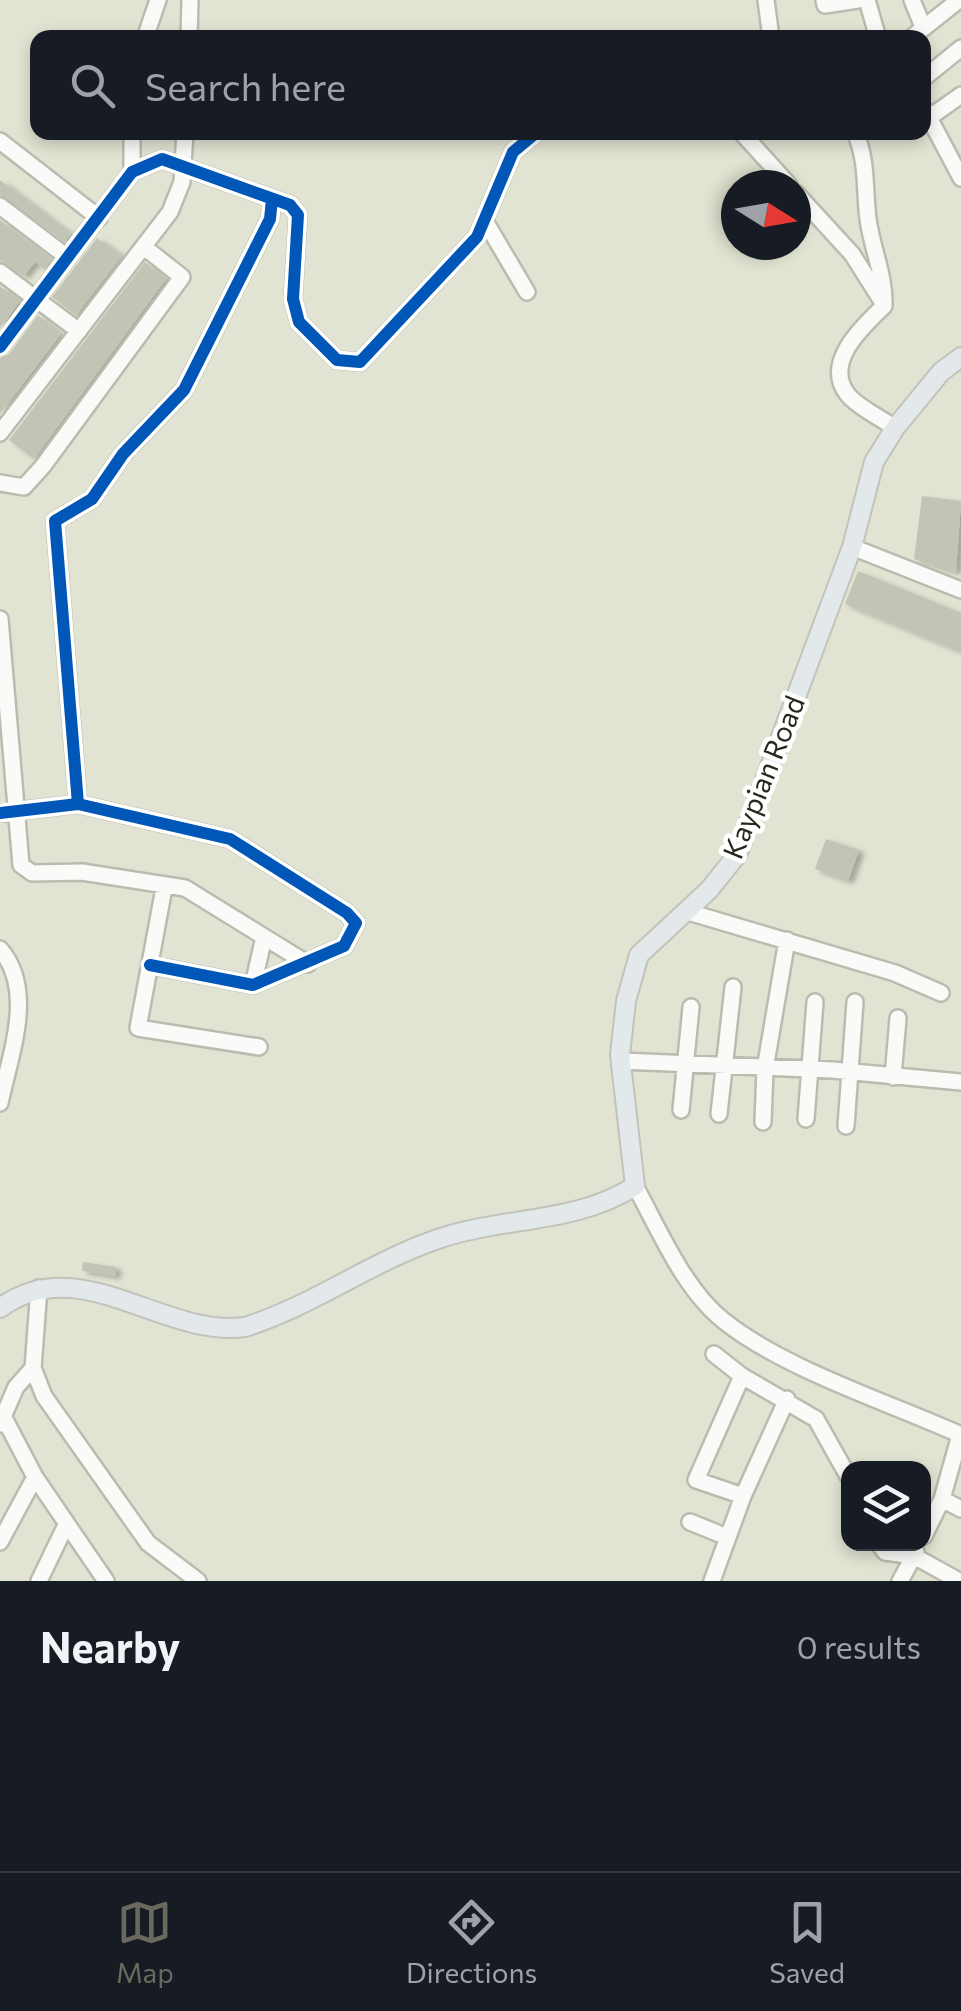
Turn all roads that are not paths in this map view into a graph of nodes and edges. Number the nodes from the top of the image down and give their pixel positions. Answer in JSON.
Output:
{"nodes":[{"id":1,"x":158,"y":0,"type":"edge"},
{"id":2,"x":190,"y":0,"type":"edge"},
{"id":3,"x":766,"y":0,"type":"edge"},
{"id":4,"x":824,"y":0,"type":"edge"},
{"id":5,"x":858,"y":0,"type":"edge"},
{"id":6,"x":867,"y":0,"type":"edge"},
{"id":7,"x":912,"y":0,"type":"edge"},
{"id":8,"x":958,"y":0,"type":"edge"},
{"id":9,"x":147,"y":30,"type":"edge"},
{"id":10,"x":188,"y":30,"type":"edge"},
{"id":11,"x":770,"y":30,"type":"edge"},
{"id":12,"x":876,"y":30,"type":"edge"},
{"id":13,"x":917,"y":30,"type":"edge"},
{"id":14,"x":920,"y":30,"type":"edge"},
{"id":15,"x":961,"y":48,"type":"edge"},
{"id":16,"x":931,"y":72,"type":"edge"},
{"id":17,"x":961,"y":96,"type":"edge"},
{"id":18,"x":931,"y":110,"type":"edge"},
{"id":19,"x":931,"y":117,"type":"edge"},
{"id":20,"x":132,"y":140,"type":"edge"},
{"id":21,"x":185,"y":140,"type":"edge"},
{"id":22,"x":527,"y":140,"type":"edge"},
{"id":23,"x":748,"y":140,"type":"edge"},
{"id":24,"x":859,"y":140,"type":"edge"},
{"id":25,"x":0,"y":141,"type":"edge"},
{"id":26,"x":955,"y":150,"type":"edge"},
{"id":27,"x":184,"y":167,"type":"junction"},
{"id":28,"x":775,"y":170,"type":"edge"},
{"id":29,"x":132,"y":172,"type":"junction"},
{"id":30,"x":961,"y":178,"type":"edge"},
{"id":31,"x":272,"y":199,"type":"junction"},
{"id":32,"x":0,"y":206,"type":"edge"},
{"id":33,"x":811,"y":209,"type":"edge"},
{"id":34,"x":99,"y":218,"type":"junction"},
{"id":35,"x":485,"y":222,"type":"junction"},
{"id":36,"x":144,"y":247,"type":"junction"},
{"id":37,"x":67,"y":257,"type":"junction"},
{"id":38,"x":0,"y":272,"type":"edge"},
{"id":39,"x":527,"y":292,"type":"dead end"},
{"id":40,"x":35,"y":300,"type":"junction"},
{"id":41,"x":884,"y":306,"type":"junction"},
{"id":42,"x":79,"y":331,"type":"junction"},
{"id":43,"x":0,"y":347,"type":"edge"},
{"id":44,"x":961,"y":356,"type":"edge"},
{"id":45,"x":894,"y":428,"type":"junction"},
{"id":46,"x":0,"y":432,"type":"edge"},
{"id":47,"x":0,"y":483,"type":"edge"},
{"id":48,"x":852,"y":547,"type":"junction"},
{"id":49,"x":961,"y":577,"type":"edge"},
{"id":50,"x":938,"y":581,"type":"junction"},
{"id":51,"x":961,"y":590,"type":"edge"},
{"id":52,"x":0,"y":619,"type":"edge"},
{"id":53,"x":78,"y":804,"type":"junction"},
{"id":54,"x":7,"y":813,"type":"edge"},
{"id":55,"x":164,"y":888,"type":"junction"},
{"id":56,"x":685,"y":911,"type":"junction"},
{"id":57,"x":264,"y":937,"type":"junction"},
{"id":58,"x":787,"y":940,"type":"junction"},
{"id":59,"x":0,"y":949,"type":"edge"},
{"id":60,"x":308,"y":964,"type":"junction"},
{"id":61,"x":150,"y":965,"type":"junction"},
{"id":62,"x":253,"y":985,"type":"junction"},
{"id":63,"x":732,"y":987,"type":"dead end"},
{"id":64,"x":941,"y":993,"type":"dead end"},
{"id":65,"x":816,"y":1002,"type":"dead end"},
{"id":66,"x":856,"y":1002,"type":"dead end"},
{"id":67,"x":691,"y":1007,"type":"dead end"},
{"id":68,"x":898,"y":1018,"type":"dead end"},
{"id":69,"x":259,"y":1047,"type":"dead end"},
{"id":70,"x":621,"y":1061,"type":"junction"},
{"id":71,"x":683,"y":1064,"type":"junction"},
{"id":72,"x":722,"y":1065,"type":"junction"},
{"id":73,"x":765,"y":1068,"type":"junction"},
{"id":74,"x":807,"y":1069,"type":"junction"},
{"id":75,"x":850,"y":1072,"type":"junction"},
{"id":76,"x":893,"y":1077,"type":"junction"},
{"id":77,"x":961,"y":1082,"type":"edge"},
{"id":78,"x":0,"y":1103,"type":"edge"},
{"id":79,"x":681,"y":1110,"type":"dead end"},
{"id":80,"x":719,"y":1114,"type":"dead end"},
{"id":81,"x":806,"y":1119,"type":"dead end"},
{"id":82,"x":763,"y":1122,"type":"dead end"},
{"id":83,"x":846,"y":1126,"type":"dead end"},
{"id":84,"x":636,"y":1186,"type":"junction"},
{"id":85,"x":39,"y":1288,"type":"junction"},
{"id":86,"x":0,"y":1308,"type":"edge"},
{"id":87,"x":714,"y":1354,"type":"dead end"},
{"id":88,"x":782,"y":1356,"type":"junction"},
{"id":89,"x":33,"y":1368,"type":"junction"},
{"id":90,"x":742,"y":1376,"type":"junction"},
{"id":91,"x":768,"y":1387,"type":"junction"},
{"id":92,"x":787,"y":1399,"type":"junction"},
{"id":93,"x":2,"y":1420,"type":"edge"},
{"id":94,"x":961,"y":1435,"type":"edge"},
{"id":95,"x":841,"y":1464,"type":"edge"},
{"id":96,"x":36,"y":1477,"type":"junction"},
{"id":97,"x":742,"y":1496,"type":"junction"},
{"id":98,"x":942,"y":1498,"type":"junction"},
{"id":99,"x":961,"y":1509,"type":"edge"},
{"id":100,"x":931,"y":1521,"type":"edge"},
{"id":101,"x":690,"y":1522,"type":"dead end"},
{"id":102,"x":66,"y":1525,"type":"junction"},
{"id":103,"x":726,"y":1538,"type":"junction"},
{"id":104,"x":0,"y":1542,"type":"edge"},
{"id":105,"x":916,"y":1551,"type":"edge"},
{"id":106,"x":918,"y":1551,"type":"edge"},
{"id":107,"x":100,"y":1578,"type":"edge"},
{"id":108,"x":39,"y":1581,"type":"edge"},
{"id":109,"x":198,"y":1581,"type":"edge"},
{"id":110,"x":712,"y":1581,"type":"edge"},
{"id":111,"x":900,"y":1581,"type":"edge"},
{"id":112,"x":959,"y":1581,"type":"edge"}],
"edges":[{"from":1,"to":9,"type":"street"},
{"from":2,"to":10,"type":"street"},
{"from":3,"to":11,"type":"street"},
{"from":4,"to":5,"type":"street"},
{"from":6,"to":12,"type":"street"},
{"from":7,"to":13,"type":"street"},
{"from":8,"to":14,"type":"street"},
{"from":15,"to":16,"type":"street"},
{"from":17,"to":18,"type":"street"},
{"from":19,"to":26,"type":"street"},
{"from":20,"to":29,"type":"street"},
{"from":21,"to":27,"type":"street"},
{"from":22,"to":35,"type":"street"},
{"from":23,"to":28,"type":"street"},
{"from":24,"to":41,"type":"street"},
{"from":25,"to":34,"type":"street"},
{"from":26,"to":30,"type":"street"},
{"from":27,"to":29,"type":"street"},
{"from":27,"to":31,"type":"street"},
{"from":27,"to":36,"type":"street"},
{"from":29,"to":34,"type":"street"},
{"from":31,"to":35,"type":"street"},
{"from":31,"to":53,"type":"street"},
{"from":32,"to":37,"type":"street"},
{"from":33,"to":41,"type":"street"},
{"from":34,"to":37,"type":"street"},
{"from":35,"to":39,"type":"street"},
{"from":36,"to":42,"type":"street"},
{"from":36,"to":47,"type":"street"},
{"from":37,"to":40,"type":"street"},
{"from":38,"to":40,"type":"street"},
{"from":40,"to":42,"type":"street"},
{"from":40,"to":43,"type":"street"},
{"from":41,"to":45,"type":"street"},
{"from":42,"to":46,"type":"street"},
{"from":44,"to":45,"type":"main road","name":"Kaypian Road"},
{"from":45,"to":48,"type":"main road","name":"Kaypian Road"},
{"from":48,"to":50,"type":"street"},
{"from":48,"to":56,"type":"main road","name":"Kaypian Road"},
{"from":49,"to":50,"type":"street"},
{"from":50,"to":51,"type":"street"},
{"from":52,"to":54,"type":"street"},
{"from":53,"to":54,"type":"street"},
{"from":53,"to":60,"type":"street"},
{"from":54,"to":55,"type":"street"},
{"from":55,"to":57,"type":"street"},
{"from":55,"to":61,"type":"street"},
{"from":56,"to":58,"type":"street"},
{"from":56,"to":70,"type":"main road","name":"Kaypian Road"},
{"from":57,"to":60,"type":"street"},
{"from":57,"to":62,"type":"street"},
{"from":58,"to":64,"type":"street"},
{"from":58,"to":73,"type":"street"},
{"from":59,"to":78,"type":"street"},
{"from":60,"to":62,"type":"street"},
{"from":61,"to":62,"type":"street"},
{"from":61,"to":69,"type":"street"},
{"from":63,"to":72,"type":"street"},
{"from":65,"to":74,"type":"street"},
{"from":66,"to":75,"type":"street"},
{"from":67,"to":71,"type":"street"},
{"from":68,"to":76,"type":"street"},
{"from":70,"to":71,"type":"street"},
{"from":70,"to":84,"type":"main road","name":"Kaypian Road"},
{"from":71,"to":72,"type":"street"},
{"from":71,"to":79,"type":"street"},
{"from":72,"to":73,"type":"street"},
{"from":72,"to":80,"type":"street"},
{"from":73,"to":74,"type":"street"},
{"from":73,"to":82,"type":"street"},
{"from":74,"to":75,"type":"street"},
{"from":74,"to":81,"type":"street"},
{"from":75,"to":76,"type":"street"},
{"from":75,"to":83,"type":"street"},
{"from":76,"to":77,"type":"street"},
{"from":84,"to":85,"type":"main road"},
{"from":84,"to":88,"type":"street"},
{"from":85,"to":86,"type":"main road"},
{"from":85,"to":89,"type":"street"},
{"from":87,"to":90,"type":"street"},
{"from":88,"to":91,"type":"street"},
{"from":88,"to":94,"type":"street"},
{"from":89,"to":93,"type":"street"},
{"from":89,"to":109,"type":"street"},
{"from":90,"to":91,"type":"street"},
{"from":90,"to":97,"type":"street"},
{"from":91,"to":92,"type":"street"},
{"from":92,"to":95,"type":"street"},
{"from":92,"to":97,"type":"street"},
{"from":93,"to":96,"type":"street"},
{"from":94,"to":98,"type":"street"},
{"from":96,"to":102,"type":"street"},
{"from":96,"to":104,"type":"street"},
{"from":97,"to":103,"type":"street"},
{"from":98,"to":99,"type":"street"},
{"from":98,"to":100,"type":"street"},
{"from":101,"to":103,"type":"street"},
{"from":102,"to":107,"type":"street"},
{"from":102,"to":108,"type":"street"},
{"from":103,"to":110,"type":"street"},
{"from":105,"to":111,"type":"street"},
{"from":106,"to":112,"type":"street"}]}
